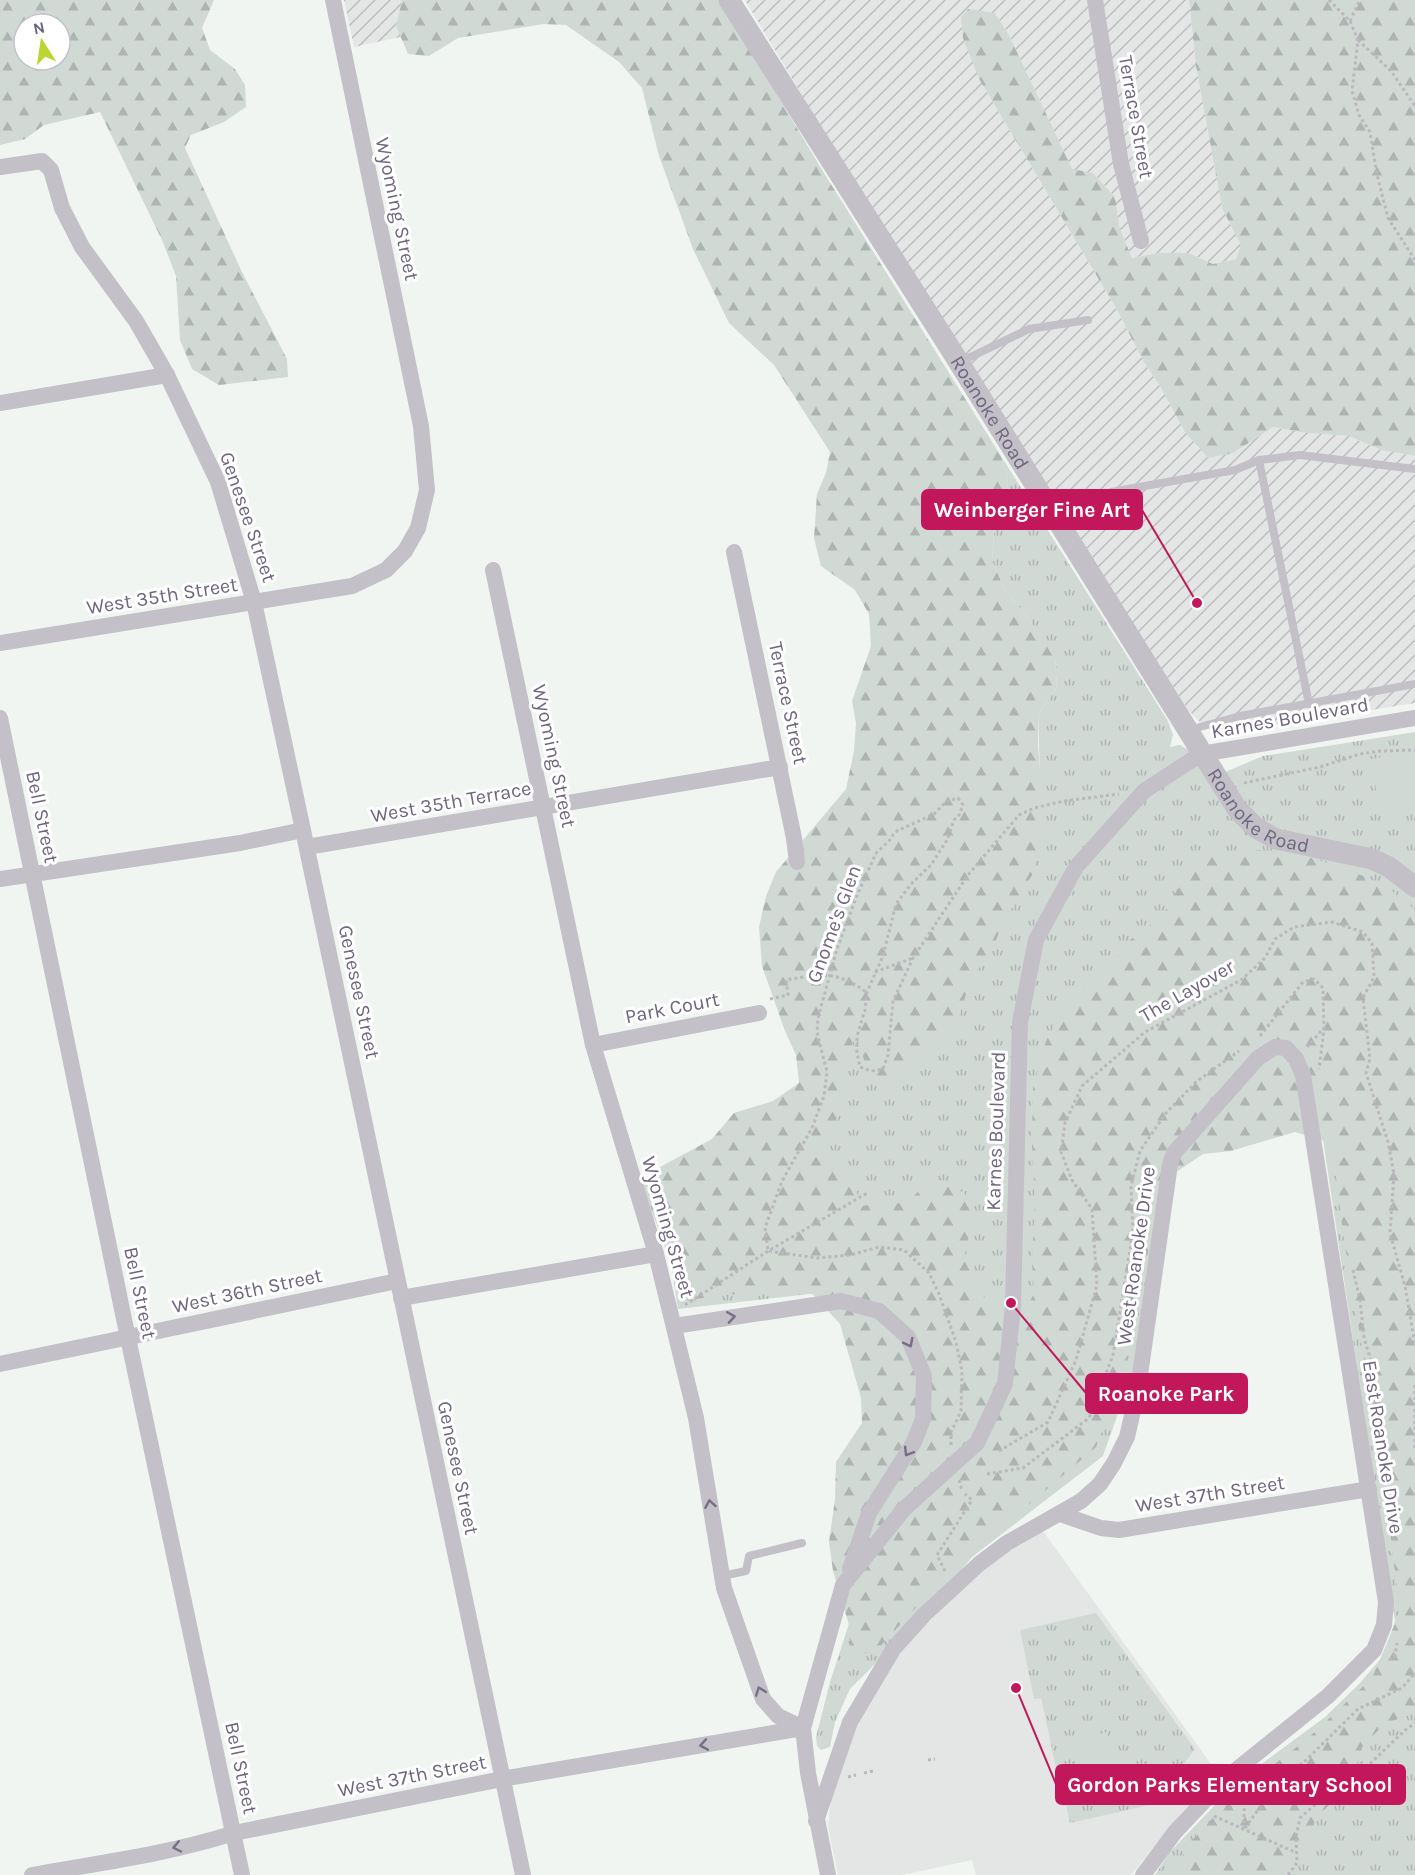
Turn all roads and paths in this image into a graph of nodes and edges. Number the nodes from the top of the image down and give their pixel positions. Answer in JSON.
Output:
{"nodes":[{"id":1,"x":333,"y":0,"type":"edge"},
{"id":2,"x":729,"y":0,"type":"edge"},
{"id":3,"x":1095,"y":0,"type":"edge"},
{"id":4,"x":1329,"y":0,"type":"edge"},
{"id":5,"x":1360,"y":0,"type":"edge"},
{"id":6,"x":1350,"y":21,"type":"junction"},
{"id":7,"x":1358,"y":40,"type":"junction"},
{"id":8,"x":1415,"y":106,"type":"edge"},
{"id":9,"x":0,"y":167,"type":"edge"},
{"id":10,"x":1141,"y":242,"type":"dead end"},
{"id":11,"x":1415,"y":260,"type":"edge"},
{"id":12,"x":1088,"y":320,"type":"dead end"},
{"id":13,"x":959,"y":363,"type":"junction"},
{"id":14,"x":167,"y":375,"type":"junction"},
{"id":15,"x":0,"y":403,"type":"edge"},
{"id":16,"x":421,"y":426,"type":"joint"},
{"id":17,"x":1259,"y":459,"type":"junction"},
{"id":18,"x":1415,"y":469,"type":"edge"},
{"id":19,"x":1054,"y":515,"type":"junction"},
{"id":20,"x":734,"y":552,"type":"dead end"},
{"id":21,"x":493,"y":570,"type":"dead end"},
{"id":22,"x":254,"y":602,"type":"junction"},
{"id":23,"x":0,"y":643,"type":"edge"},
{"id":24,"x":1415,"y":684,"type":"edge"},
{"id":25,"x":1309,"y":704,"type":"junction"},
{"id":26,"x":0,"y":718,"type":"edge"},
{"id":27,"x":1415,"y":718,"type":"edge"},
{"id":28,"x":1187,"y":731,"type":"junction"},
{"id":29,"x":1415,"y":750,"type":"edge"},
{"id":30,"x":1201,"y":754,"type":"junction"},
{"id":31,"x":780,"y":767,"type":"junction"},
{"id":32,"x":1237,"y":778,"type":"dead end"},
{"id":33,"x":1144,"y":791,"type":"junction"},
{"id":34,"x":544,"y":807,"type":"junction"},
{"id":35,"x":303,"y":830,"type":"junction"},
{"id":36,"x":307,"y":847,"type":"junction"},
{"id":37,"x":796,"y":862,"type":"dead end"},
{"id":38,"x":32,"y":875,"type":"junction"},
{"id":39,"x":0,"y":879,"type":"edge"},
{"id":40,"x":1415,"y":887,"type":"edge"},
{"id":41,"x":912,"y":958,"type":"junction"},
{"id":42,"x":875,"y":972,"type":"junction"},
{"id":43,"x":830,"y":974,"type":"junction"},
{"id":44,"x":1323,"y":988,"type":"dead end"},
{"id":45,"x":867,"y":992,"type":"junction"},
{"id":46,"x":760,"y":1007,"type":"joint"},
{"id":47,"x":1324,"y":1028,"type":"dead end"},
{"id":48,"x":594,"y":1045,"type":"junction"},
{"id":49,"x":1240,"y":1051,"type":"dead end"},
{"id":50,"x":1267,"y":1052,"type":"junction"},
{"id":51,"x":1296,"y":1059,"type":"junction"},
{"id":52,"x":869,"y":1192,"type":"dead end"},
{"id":53,"x":768,"y":1251,"type":"junction"},
{"id":54,"x":656,"y":1254,"type":"junction"},
{"id":55,"x":397,"y":1281,"type":"junction"},
{"id":56,"x":401,"y":1298,"type":"junction"},
{"id":57,"x":672,"y":1320,"type":"junction"},
{"id":58,"x":128,"y":1338,"type":"junction"},
{"id":59,"x":1415,"y":1345,"type":"edge"},
{"id":60,"x":0,"y":1364,"type":"edge"},
{"id":61,"x":1415,"y":1385,"type":"edge"},
{"id":62,"x":1415,"y":1448,"type":"edge"},
{"id":63,"x":999,"y":1451,"type":"dead end"},
{"id":64,"x":954,"y":1464,"type":"junction"},
{"id":65,"x":987,"y":1474,"type":"dead end"},
{"id":66,"x":1369,"y":1490,"type":"junction"},
{"id":67,"x":965,"y":1494,"type":"dead end"},
{"id":68,"x":1060,"y":1514,"type":"junction"},
{"id":69,"x":802,"y":1543,"type":"dead end"},
{"id":70,"x":945,"y":1571,"type":"dead end"},
{"id":71,"x":722,"y":1576,"type":"junction"},
{"id":72,"x":843,"y":1585,"type":"junction"},
{"id":73,"x":1415,"y":1673,"type":"edge"},
{"id":74,"x":1415,"y":1723,"type":"edge"},
{"id":75,"x":803,"y":1728,"type":"junction"},
{"id":76,"x":935,"y":1759,"type":"dead end"},
{"id":77,"x":928,"y":1760,"type":"dead end"},
{"id":78,"x":873,"y":1771,"type":"dead end"},
{"id":79,"x":864,"y":1773,"type":"dead end"},
{"id":80,"x":502,"y":1779,"type":"junction"},
{"id":81,"x":1197,"y":1809,"type":"junction"},
{"id":82,"x":816,"y":1821,"type":"junction"},
{"id":83,"x":1244,"y":1829,"type":"junction"},
{"id":84,"x":234,"y":1833,"type":"junction"},
{"id":85,"x":1297,"y":1853,"type":"junction"},
{"id":86,"x":32,"y":1875,"type":"edge"},
{"id":87,"x":242,"y":1875,"type":"edge"},
{"id":88,"x":522,"y":1875,"type":"edge"},
{"id":89,"x":828,"y":1875,"type":"edge"},
{"id":90,"x":1143,"y":1875,"type":"edge"},
{"id":91,"x":1288,"y":1875,"type":"edge"}],
"edges":[{"from":1,"to":16,"type":"street","name":"Wyoming Street"},
{"from":2,"to":13,"type":"street","name":"Roanoke Road"},
{"from":3,"to":10,"type":"street","name":"Terrace Street"},
{"from":4,"to":6,"type":"path"},
{"from":5,"to":6,"type":"path"},
{"from":6,"to":7,"type":"path"},
{"from":7,"to":8,"type":"path"},
{"from":7,"to":11,"type":"path"},
{"from":9,"to":14,"type":"street","name":"Genesee Street"},
{"from":12,"to":13,"type":"lane"},
{"from":13,"to":19,"type":"street","name":"Roanoke Road"},
{"from":14,"to":15,"type":"street"},
{"from":14,"to":22,"type":"street","name":"Genesee Street"},
{"from":16,"to":22,"type":"street","name":"West 35th Street"},
{"from":17,"to":18,"type":"lane"},
{"from":17,"to":19,"type":"lane"},
{"from":17,"to":25,"type":"lane"},
{"from":19,"to":28,"type":"street","name":"Roanoke Road"},
{"from":20,"to":31,"type":"street","name":"Terrace Street"},
{"from":21,"to":34,"type":"street","name":"Wyoming Street"},
{"from":22,"to":23,"type":"street","name":"West 35th Street"},
{"from":22,"to":35,"type":"street","name":"Genesee Street"},
{"from":24,"to":25,"type":"lane"},
{"from":25,"to":28,"type":"lane"},
{"from":26,"to":38,"type":"street","name":"Bell Street"},
{"from":27,"to":30,"type":"street","name":"Karnes Boulevard"},
{"from":28,"to":30,"type":"street","name":"Roanoke Road"},
{"from":29,"to":32,"type":"path"},
{"from":30,"to":33,"type":"street","name":"Karnes Boulevard"},
{"from":30,"to":40,"type":"street","name":"Roanoke Road"},
{"from":31,"to":34,"type":"street","name":"West 35th Terrace"},
{"from":31,"to":37,"type":"street","name":"Terrace Street"},
{"from":33,"to":41,"type":"path","name":"Gnome's Glen"},
{"from":33,"to":64,"type":"street","name":"Karnes Boulevard"},
{"from":34,"to":36,"type":"street","name":"West 35th Terrace"},
{"from":34,"to":48,"type":"street","name":"Wyoming Street"},
{"from":35,"to":36,"type":"street","name":"Genesee Street"},
{"from":35,"to":38,"type":"street"},
{"from":36,"to":55,"type":"street","name":"Genesee Street"},
{"from":38,"to":39,"type":"street"},
{"from":38,"to":58,"type":"street","name":"Bell Street"},
{"from":41,"to":42,"type":"path"},
{"from":41,"to":45,"type":"path","name":"Gnome's Glen"},
{"from":42,"to":43,"type":"path","name":"Gnome's Glen"},
{"from":42,"to":45,"type":"path","name":"Gnome's Glen"},
{"from":43,"to":45,"type":"path"},
{"from":43,"to":46,"type":"path"},
{"from":43,"to":53,"type":"path","name":"Gnome's Glen"},
{"from":44,"to":50,"type":"path"},
{"from":46,"to":48,"type":"street","name":"Park Court"},
{"from":47,"to":51,"type":"path"},
{"from":48,"to":54,"type":"street","name":"Wyoming Street"},
{"from":49,"to":65,"type":"path"},
{"from":50,"to":51,"type":"street"},
{"from":50,"to":68,"type":"street","name":"West Roanoke Drive"},
{"from":51,"to":66,"type":"street","name":"East Roanoke Drive"},
{"from":52,"to":53,"type":"path"},
{"from":53,"to":57,"type":"path"},
{"from":53,"to":64,"type":"path"},
{"from":54,"to":56,"type":"street"},
{"from":54,"to":57,"type":"street","name":"Wyoming Street"},
{"from":55,"to":56,"type":"street","name":"Genesee Street"},
{"from":55,"to":58,"type":"street","name":"West 36th Street"},
{"from":56,"to":80,"type":"street","name":"Genesee Street"},
{"from":71,"to":57,"type":"street","name":"Wyoming Street","one_way":true},
{"from":57,"to":72,"type":"street","one_way":true},
{"from":58,"to":60,"type":"street","name":"West 36th Street"},
{"from":58,"to":84,"type":"street","name":"Bell Street"},
{"from":59,"to":63,"type":"path","name":"The Layover"},
{"from":61,"to":62,"type":"path"},
{"from":64,"to":72,"type":"street","name":"Karnes Boulevard"},
{"from":66,"to":68,"type":"street","name":"West 37th Street"},
{"from":66,"to":81,"type":"street","name":"East Roanoke Drive"},
{"from":67,"to":70,"type":"path"},
{"from":68,"to":82,"type":"street","name":"West Roanoke Drive"},
{"from":69,"to":71,"type":"lane"},
{"from":75,"to":71,"type":"street","name":"Wyoming Street","one_way":true},
{"from":72,"to":75,"type":"street","name":"Karnes Boulevard"},
{"from":73,"to":83,"type":"path"},
{"from":74,"to":85,"type":"path"},
{"from":75,"to":80,"type":"street","name":"West 37th Street","one_way":true},
{"from":75,"to":82,"type":"street"},
{"from":76,"to":77,"type":"path"},
{"from":78,"to":79,"type":"path"},
{"from":80,"to":84,"type":"street","name":"West 37th Street"},
{"from":80,"to":88,"type":"street","name":"Genesee Street"},
{"from":81,"to":83,"type":"path"},
{"from":81,"to":90,"type":"street","name":"East Roanoke Drive"},
{"from":82,"to":89,"type":"street"},
{"from":83,"to":85,"type":"path"},
{"from":84,"to":86,"type":"street","name":"West 37th Street","one_way":true},
{"from":84,"to":87,"type":"street","name":"Bell Street"},
{"from":85,"to":91,"type":"path"}]}
